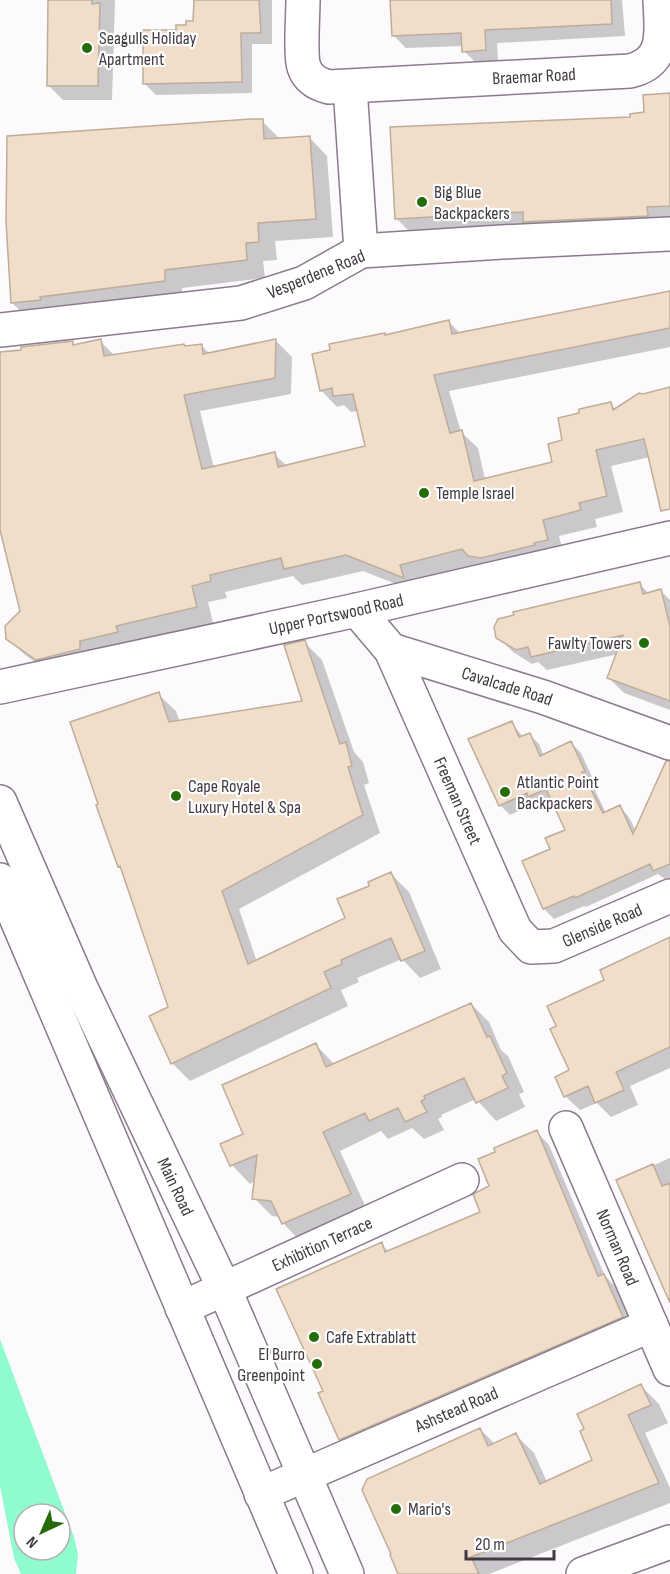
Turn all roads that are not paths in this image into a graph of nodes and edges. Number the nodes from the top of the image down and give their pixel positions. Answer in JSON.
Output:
{"nodes":[{"id":1,"x":303,"y":0,"type":"edge"},
{"id":2,"x":660,"y":0,"type":"edge"},
{"id":3,"x":350,"y":87,"type":"junction"},
{"id":4,"x":670,"y":234,"type":"edge"},
{"id":5,"x":361,"y":251,"type":"junction"},
{"id":6,"x":0,"y":330,"type":"edge"},
{"id":7,"x":670,"y":538,"type":"edge"},
{"id":8,"x":357,"y":610,"type":"junction"},
{"id":9,"x":391,"y":650,"type":"junction"},
{"id":10,"x":0,"y":687,"type":"edge"},
{"id":11,"x":670,"y":743,"type":"edge"},
{"id":12,"x":0,"y":802,"type":"edge"},
{"id":13,"x":0,"y":880,"type":"edge"},
{"id":14,"x":670,"y":896,"type":"edge"},
{"id":15,"x":531,"y":947,"type":"joint"},
{"id":16,"x":67,"y":994,"type":"junction"},
{"id":17,"x":566,"y":1128,"type":"dead end"},
{"id":18,"x":462,"y":1180,"type":"dead end"},
{"id":19,"x":224,"y":1288,"type":"junction"},
{"id":20,"x":182,"y":1308,"type":"junction"},
{"id":21,"x":651,"y":1324,"type":"junction"},
{"id":22,"x":668,"y":1360,"type":"edge"},
{"id":23,"x":303,"y":1475,"type":"junction"},
{"id":24,"x":261,"y":1494,"type":"junction"},
{"id":25,"x":670,"y":1542,"type":"edge"},
{"id":26,"x":296,"y":1574,"type":"edge"},
{"id":27,"x":347,"y":1574,"type":"edge"},
{"id":28,"x":583,"y":1574,"type":"edge"}],
"edges":[{"from":1,"to":3,"type":"street","name":"Braemar Road"},
{"from":2,"to":3,"type":"street","name":"Braemar Road"},
{"from":3,"to":5,"type":"street"},
{"from":4,"to":5,"type":"street","name":"Vesperdene Road"},
{"from":5,"to":6,"type":"street","name":"Vesperdene Road"},
{"from":7,"to":8,"type":"street","name":"Upper Portswood Road"},
{"from":8,"to":9,"type":"street"},
{"from":8,"to":10,"type":"street","name":"Upper Portswood Road"},
{"from":9,"to":11,"type":"street","name":"Cavalcade Road"},
{"from":9,"to":15,"type":"street","name":"Freeman Street"},
{"from":12,"to":16,"type":"street","name":"Main Road"},
{"from":13,"to":16,"type":"street","name":"Main Road"},
{"from":14,"to":15,"type":"street","name":"Glenside Road"},
{"from":16,"to":19,"type":"street","name":"Main Road"},
{"from":16,"to":20,"type":"street","name":"Main Road"},
{"from":17,"to":21,"type":"street","name":"Norman Road"},
{"from":18,"to":19,"type":"street","name":"Exhibition Terrace"},
{"from":19,"to":20,"type":"street","name":"Exhibition Terrace"},
{"from":19,"to":23,"type":"street","name":"Main Road"},
{"from":20,"to":24,"type":"street","name":"Main Road"},
{"from":21,"to":22,"type":"street","name":"Norman Road"},
{"from":21,"to":23,"type":"street","name":"Ashstead Road"},
{"from":23,"to":24,"type":"street","name":"Ashstead Road"},
{"from":23,"to":27,"type":"street","name":"Main Road"},
{"from":24,"to":26,"type":"street","name":"Main Road"},
{"from":25,"to":28,"type":"street"}]}
